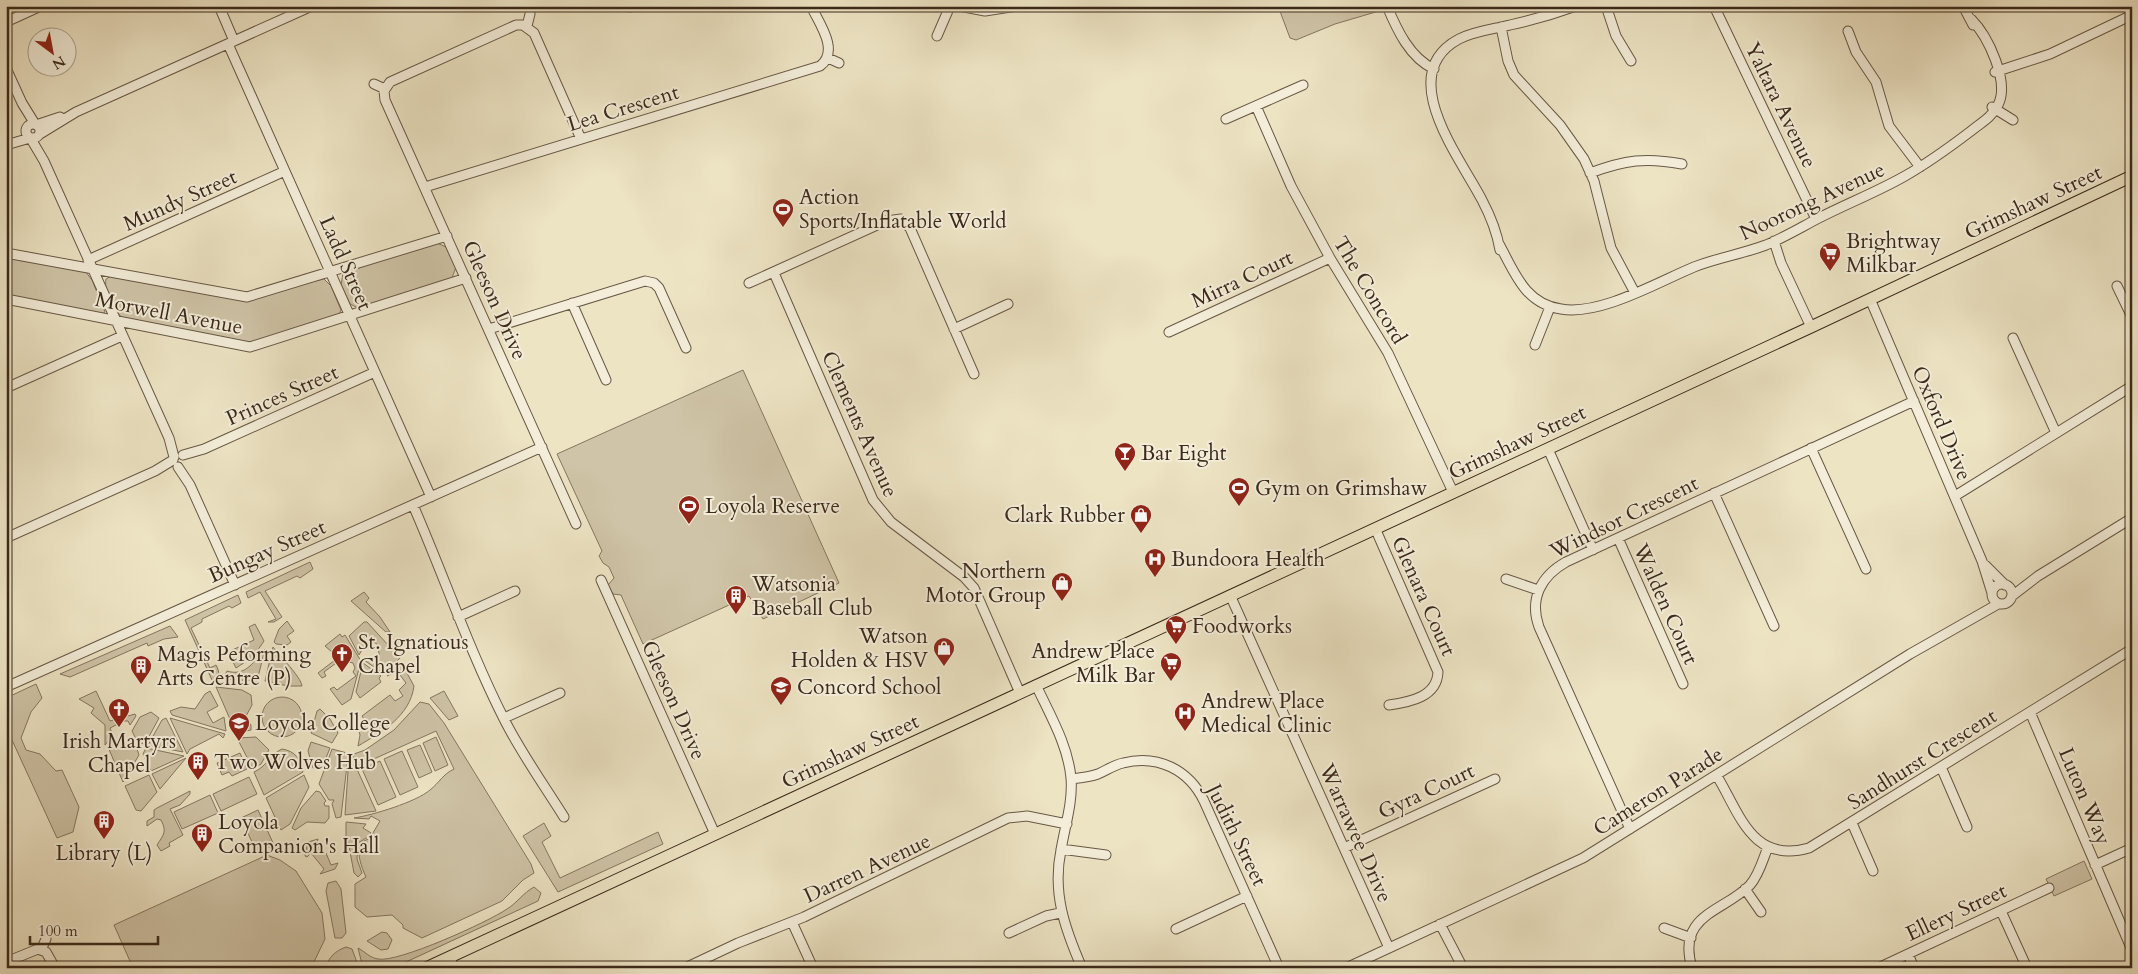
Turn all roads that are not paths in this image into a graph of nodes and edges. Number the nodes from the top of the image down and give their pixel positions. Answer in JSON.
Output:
{"nodes":[{"id":1,"x":41,"y":6,"type":"edge"},
{"id":2,"x":219,"y":6,"type":"edge"},
{"id":3,"x":312,"y":6,"type":"edge"},
{"id":4,"x":811,"y":6,"type":"edge"},
{"id":5,"x":950,"y":6,"type":"edge"},
{"id":6,"x":959,"y":6,"type":"edge"},
{"id":7,"x":1017,"y":6,"type":"edge"},
{"id":8,"x":1387,"y":6,"type":"edge"},
{"id":9,"x":1576,"y":6,"type":"edge"},
{"id":10,"x":1606,"y":6,"type":"edge"},
{"id":11,"x":1714,"y":6,"type":"edge"},
{"id":12,"x":1963,"y":6,"type":"edge"},
{"id":13,"x":530,"y":14,"type":"dead end"},
{"id":14,"x":2132,"y":15,"type":"edge"},
{"id":15,"x":6,"y":22,"type":"edge"},
{"id":16,"x":526,"y":26,"type":"junction"},
{"id":17,"x":1501,"y":27,"type":"junction"},
{"id":18,"x":1848,"y":31,"type":"dead end"},
{"id":19,"x":937,"y":36,"type":"dead end"},
{"id":20,"x":231,"y":42,"type":"junction"},
{"id":21,"x":828,"y":58,"type":"junction"},
{"id":22,"x":1631,"y":61,"type":"dead end"},
{"id":23,"x":839,"y":63,"type":"dead end"},
{"id":24,"x":1435,"y":66,"type":"junction"},
{"id":25,"x":6,"y":68,"type":"edge"},
{"id":26,"x":1997,"y":72,"type":"junction"},
{"id":27,"x":374,"y":84,"type":"dead end"},
{"id":28,"x":1303,"y":84,"type":"dead end"},
{"id":29,"x":385,"y":89,"type":"junction"},
{"id":30,"x":1256,"y":106,"type":"junction"},
{"id":31,"x":1994,"y":108,"type":"junction"},
{"id":32,"x":1226,"y":119,"type":"dead end"},
{"id":33,"x":2013,"y":120,"type":"dead end"},
{"id":34,"x":33,"y":131,"type":"junction"},
{"id":35,"x":581,"y":139,"type":"junction"},
{"id":36,"x":6,"y":142,"type":"edge"},
{"id":37,"x":6,"y":146,"type":"edge"},
{"id":38,"x":1682,"y":164,"type":"dead end"},
{"id":39,"x":1920,"y":167,"type":"junction"},
{"id":40,"x":285,"y":172,"type":"junction"},
{"id":41,"x":1590,"y":172,"type":"junction"},
{"id":42,"x":2132,"y":176,"type":"edge"},
{"id":43,"x":425,"y":187,"type":"junction"},
{"id":44,"x":1816,"y":219,"type":"junction"},
{"id":45,"x":447,"y":236,"type":"junction"},
{"id":46,"x":1770,"y":243,"type":"junction"},
{"id":47,"x":6,"y":253,"type":"edge"},
{"id":48,"x":1330,"y":258,"type":"junction"},
{"id":49,"x":88,"y":260,"type":"junction"},
{"id":50,"x":92,"y":269,"type":"junction"},
{"id":51,"x":330,"y":272,"type":"junction"},
{"id":52,"x":774,"y":273,"type":"junction"},
{"id":53,"x":466,"y":278,"type":"junction"},
{"id":54,"x":750,"y":283,"type":"dead end"},
{"id":55,"x":2117,"y":286,"type":"dead end"},
{"id":56,"x":1635,"y":293,"type":"junction"},
{"id":57,"x":6,"y":299,"type":"edge"},
{"id":58,"x":1870,"y":299,"type":"junction"},
{"id":59,"x":572,"y":302,"type":"junction"},
{"id":60,"x":1008,"y":304,"type":"dead end"},
{"id":61,"x":1549,"y":309,"type":"junction"},
{"id":62,"x":350,"y":316,"type":"junction"},
{"id":63,"x":2132,"y":317,"type":"edge"},
{"id":64,"x":116,"y":321,"type":"junction"},
{"id":65,"x":1811,"y":327,"type":"junction"},
{"id":66,"x":489,"y":329,"type":"junction"},
{"id":67,"x":954,"y":329,"type":"junction"},
{"id":68,"x":1169,"y":332,"type":"dead end"},
{"id":69,"x":122,"y":336,"type":"junction"},
{"id":70,"x":2013,"y":338,"type":"dead end"},
{"id":71,"x":1535,"y":345,"type":"dead end"},
{"id":72,"x":686,"y":348,"type":"dead end"},
{"id":73,"x":375,"y":372,"type":"junction"},
{"id":74,"x":974,"y":374,"type":"dead end"},
{"id":75,"x":606,"y":380,"type":"dead end"},
{"id":76,"x":2132,"y":386,"type":"edge"},
{"id":77,"x":6,"y":388,"type":"edge"},
{"id":78,"x":1914,"y":401,"type":"junction"},
{"id":79,"x":2056,"y":434,"type":"junction"},
{"id":80,"x":542,"y":447,"type":"junction"},
{"id":81,"x":1811,"y":448,"type":"junction"},
{"id":82,"x":1548,"y":449,"type":"junction"},
{"id":83,"x":179,"y":460,"type":"junction"},
{"id":84,"x":1453,"y":492,"type":"junction"},
{"id":85,"x":1714,"y":493,"type":"junction"},
{"id":86,"x":1955,"y":496,"type":"junction"},
{"id":87,"x":432,"y":497,"type":"junction"},
{"id":88,"x":413,"y":505,"type":"junction"},
{"id":89,"x":2132,"y":518,"type":"edge"},
{"id":90,"x":576,"y":524,"type":"dead end"},
{"id":91,"x":1375,"y":528,"type":"junction"},
{"id":92,"x":6,"y":538,"type":"edge"},
{"id":93,"x":1618,"y":538,"type":"junction"},
{"id":94,"x":1593,"y":550,"type":"junction"},
{"id":95,"x":1982,"y":561,"type":"junction"},
{"id":96,"x":1866,"y":569,"type":"dead end"},
{"id":97,"x":2038,"y":576,"type":"junction"},
{"id":98,"x":1506,"y":579,"type":"dead end"},
{"id":99,"x":601,"y":580,"type":"dead end"},
{"id":100,"x":235,"y":585,"type":"junction"},
{"id":101,"x":2006,"y":586,"type":"junction"},
{"id":102,"x":1538,"y":590,"type":"junction"},
{"id":103,"x":515,"y":591,"type":"dead end"},
{"id":104,"x":1992,"y":594,"type":"junction"},
{"id":105,"x":1230,"y":595,"type":"junction"},
{"id":106,"x":2012,"y":596,"type":"junction"},
{"id":107,"x":1998,"y":604,"type":"junction"},
{"id":108,"x":1974,"y":616,"type":"junction"},
{"id":109,"x":458,"y":617,"type":"junction"},
{"id":110,"x":1774,"y":626,"type":"dead end"},
{"id":111,"x":2132,"y":649,"type":"edge"},
{"id":112,"x":1683,"y":684,"type":"dead end"},
{"id":113,"x":1036,"y":685,"type":"junction"},
{"id":114,"x":6,"y":687,"type":"edge"},
{"id":115,"x":560,"y":693,"type":"dead end"},
{"id":116,"x":1020,"y":693,"type":"junction"},
{"id":117,"x":1389,"y":705,"type":"dead end"},
{"id":118,"x":2030,"y":712,"type":"junction"},
{"id":119,"x":504,"y":718,"type":"junction"},
{"id":120,"x":1941,"y":767,"type":"junction"},
{"id":121,"x":1714,"y":777,"type":"junction"},
{"id":122,"x":1071,"y":779,"type":"junction"},
{"id":123,"x":1496,"y":779,"type":"dead end"},
{"id":124,"x":564,"y":817,"type":"dead end"},
{"id":125,"x":1852,"y":823,"type":"junction"},
{"id":126,"x":1067,"y":824,"type":"junction"},
{"id":127,"x":1967,"y":827,"type":"dead end"},
{"id":128,"x":1630,"y":829,"type":"junction"},
{"id":129,"x":715,"y":834,"type":"junction"},
{"id":130,"x":1768,"y":847,"type":"junction"},
{"id":131,"x":1344,"y":848,"type":"junction"},
{"id":132,"x":2132,"y":848,"type":"edge"},
{"id":133,"x":1061,"y":849,"type":"junction"},
{"id":134,"x":1106,"y":855,"type":"dead end"},
{"id":135,"x":2096,"y":865,"type":"junction"},
{"id":136,"x":1873,"y":871,"type":"dead end"},
{"id":137,"x":1745,"y":888,"type":"junction"},
{"id":138,"x":2049,"y":888,"type":"dead end"},
{"id":139,"x":1247,"y":896,"type":"junction"},
{"id":140,"x":2001,"y":911,"type":"junction"},
{"id":141,"x":1060,"y":912,"type":"junction"},
{"id":142,"x":1761,"y":912,"type":"dead end"},
{"id":143,"x":792,"y":922,"type":"junction"},
{"id":144,"x":1443,"y":923,"type":"junction"},
{"id":145,"x":1664,"y":928,"type":"dead end"},
{"id":146,"x":1176,"y":929,"type":"dead end"},
{"id":147,"x":1009,"y":933,"type":"dead end"},
{"id":148,"x":1691,"y":938,"type":"junction"},
{"id":149,"x":46,"y":939,"type":"dead end"},
{"id":150,"x":1389,"y":948,"type":"junction"},
{"id":151,"x":41,"y":950,"type":"junction"},
{"id":152,"x":2132,"y":950,"type":"edge"},
{"id":153,"x":1908,"y":954,"type":"junction"},
{"id":154,"x":6,"y":962,"type":"edge"},
{"id":155,"x":452,"y":962,"type":"edge"},
{"id":156,"x":55,"y":968,"type":"edge"},
{"id":157,"x":426,"y":968,"type":"edge"},
{"id":158,"x":685,"y":968,"type":"edge"},
{"id":159,"x":813,"y":968,"type":"edge"},
{"id":160,"x":1082,"y":968,"type":"edge"},
{"id":161,"x":1279,"y":968,"type":"edge"},
{"id":162,"x":1346,"y":968,"type":"edge"},
{"id":163,"x":1464,"y":968,"type":"edge"},
{"id":164,"x":1692,"y":968,"type":"edge"},
{"id":165,"x":1878,"y":968,"type":"edge"},
{"id":166,"x":1914,"y":968,"type":"edge"},
{"id":167,"x":2027,"y":968,"type":"edge"}],
"edges":[{"from":1,"to":15,"type":"street"},
{"from":2,"to":20,"type":"street","name":"Ladd Street"},
{"from":3,"to":20,"type":"street"},
{"from":4,"to":21,"type":"street"},
{"from":5,"to":19,"type":"street"},
{"from":6,"to":7,"type":"street"},
{"from":8,"to":24,"type":"street"},
{"from":9,"to":17,"type":"street"},
{"from":10,"to":22,"type":"street"},
{"from":11,"to":44,"type":"street","name":"Yaltara Avenue"},
{"from":12,"to":26,"type":"street"},
{"from":13,"to":16,"type":"street"},
{"from":14,"to":26,"type":"street"},
{"from":16,"to":29,"type":"street"},
{"from":16,"to":35,"type":"street"},
{"from":17,"to":24,"type":"street"},
{"from":17,"to":41,"type":"street"},
{"from":18,"to":39,"type":"street"},
{"from":20,"to":34,"type":"street"},
{"from":20,"to":40,"type":"street","name":"Ladd Street"},
{"from":21,"to":23,"type":"street"},
{"from":21,"to":35,"type":"street","name":"Lea Crescent"},
{"from":24,"to":61,"type":"street"},
{"from":25,"to":34,"type":"street"},
{"from":26,"to":31,"type":"street"},
{"from":27,"to":29,"type":"street"},
{"from":28,"to":30,"type":"street"},
{"from":29,"to":43,"type":"street","name":"Gleeson Drive"},
{"from":30,"to":32,"type":"street"},
{"from":30,"to":48,"type":"street","name":"The Concord"},
{"from":31,"to":33,"type":"street"},
{"from":31,"to":39,"type":"street","name":"Noorong Avenue"},
{"from":34,"to":36,"type":"street"},
{"from":34,"to":37,"type":"street"},
{"from":34,"to":49,"type":"street"},
{"from":35,"to":43,"type":"street","name":"Lea Crescent"},
{"from":38,"to":41,"type":"street"},
{"from":39,"to":44,"type":"street","name":"Noorong Avenue"},
{"from":40,"to":49,"type":"street","name":"Mundy Street"},
{"from":40,"to":51,"type":"street","name":"Ladd Street"},
{"from":41,"to":56,"type":"street"},
{"from":42,"to":58,"type":"main road","name":"Grimshaw Street"},
{"from":43,"to":45,"type":"street","name":"Gleeson Drive"},
{"from":44,"to":46,"type":"street","name":"Noorong Avenue"},
{"from":45,"to":51,"type":"street","name":"Morwell Avenue"},
{"from":45,"to":53,"type":"street","name":"Gleeson Drive"},
{"from":46,"to":56,"type":"street","name":"Noorong Avenue"},
{"from":46,"to":65,"type":"street"},
{"from":47,"to":50,"type":"street","name":"Morwell Avenue"},
{"from":48,"to":68,"type":"street","name":"Mirra Court"},
{"from":48,"to":84,"type":"street","name":"The Concord"},
{"from":49,"to":50,"type":"street"},
{"from":50,"to":51,"type":"street","name":"Morwell Avenue"},
{"from":50,"to":64,"type":"street"},
{"from":51,"to":62,"type":"street","name":"Ladd Street"},
{"from":52,"to":54,"type":"street"},
{"from":52,"to":67,"type":"street"},
{"from":52,"to":116,"type":"street","name":"Clements Avenue"},
{"from":53,"to":62,"type":"street","name":"Morwell Avenue"},
{"from":53,"to":66,"type":"street","name":"Gleeson Drive"},
{"from":55,"to":63,"type":"street"},
{"from":56,"to":61,"type":"street","name":"Noorong Avenue"},
{"from":57,"to":64,"type":"street","name":"Morwell Avenue"},
{"from":58,"to":65,"type":"main road","name":"Grimshaw Street"},
{"from":58,"to":78,"type":"street","name":"Oxford Drive"},
{"from":59,"to":66,"type":"street"},
{"from":59,"to":72,"type":"street"},
{"from":59,"to":75,"type":"street"},
{"from":60,"to":67,"type":"street"},
{"from":61,"to":71,"type":"street"},
{"from":62,"to":64,"type":"street","name":"Morwell Avenue"},
{"from":62,"to":73,"type":"street","name":"Ladd Street"},
{"from":64,"to":69,"type":"street"},
{"from":65,"to":82,"type":"main road","name":"Grimshaw Street"},
{"from":66,"to":80,"type":"street","name":"Gleeson Drive"},
{"from":67,"to":74,"type":"street"},
{"from":69,"to":77,"type":"street"},
{"from":69,"to":83,"type":"street"},
{"from":70,"to":79,"type":"street"},
{"from":73,"to":83,"type":"street","name":"Princes Street"},
{"from":73,"to":87,"type":"street","name":"Ladd Street"},
{"from":76,"to":79,"type":"street"},
{"from":78,"to":81,"type":"street","name":"Windsor Crescent"},
{"from":78,"to":86,"type":"street","name":"Oxford Drive"},
{"from":79,"to":86,"type":"street"},
{"from":80,"to":87,"type":"street","name":"Bungay Street"},
{"from":80,"to":90,"type":"street","name":"Gleeson Drive"},
{"from":81,"to":85,"type":"street","name":"Windsor Crescent"},
{"from":81,"to":96,"type":"street"},
{"from":82,"to":84,"type":"main road","name":"Grimshaw Street"},
{"from":82,"to":94,"type":"street"},
{"from":83,"to":92,"type":"street","name":"Princes Street"},
{"from":83,"to":100,"type":"street"},
{"from":84,"to":91,"type":"main road","name":"Grimshaw Street"},
{"from":85,"to":93,"type":"street","name":"Windsor Crescent"},
{"from":85,"to":110,"type":"street"},
{"from":86,"to":95,"type":"street","name":"Oxford Drive"},
{"from":87,"to":88,"type":"street","name":"Bungay Street"},
{"from":88,"to":100,"type":"street","name":"Bungay Street"},
{"from":88,"to":109,"type":"street"},
{"from":89,"to":97,"type":"street"},
{"from":91,"to":105,"type":"main road","name":"Grimshaw Street"},
{"from":91,"to":117,"type":"street","name":"Glenara Court"},
{"from":93,"to":94,"type":"street","name":"Windsor Crescent"},
{"from":93,"to":112,"type":"street","name":"Walden Court"},
{"from":94,"to":102,"type":"street","name":"Windsor Crescent"},
{"from":95,"to":101,"type":"street","name":"Oxford Drive"},
{"from":95,"to":104,"type":"street","name":"Oxford Drive"},
{"from":97,"to":101,"type":"street"},
{"from":97,"to":106,"type":"street"},
{"from":98,"to":102,"type":"street"},
{"from":99,"to":129,"type":"street","name":"Gleeson Drive"},
{"from":100,"to":114,"type":"street","name":"Bungay Street"},
{"from":101,"to":104,"type":"street"},
{"from":101,"to":106,"type":"street"},
{"from":102,"to":128,"type":"street"},
{"from":103,"to":109,"type":"street"},
{"from":104,"to":107,"type":"street"},
{"from":104,"to":108,"type":"street","name":"Cameron Parade"},
{"from":105,"to":113,"type":"main road","name":"Grimshaw Street"},
{"from":105,"to":131,"type":"street","name":"Warrawee Drive"},
{"from":106,"to":107,"type":"street"},
{"from":107,"to":108,"type":"street","name":"Cameron Parade"},
{"from":108,"to":121,"type":"street","name":"Cameron Parade"},
{"from":109,"to":119,"type":"street"},
{"from":111,"to":118,"type":"street","name":"Sandhurst Crescent"},
{"from":113,"to":116,"type":"main road","name":"Grimshaw Street"},
{"from":113,"to":122,"type":"street"},
{"from":115,"to":119,"type":"street"},
{"from":116,"to":129,"type":"main road","name":"Grimshaw Street"},
{"from":118,"to":120,"type":"street","name":"Sandhurst Crescent"},
{"from":118,"to":135,"type":"street","name":"Luton Way"},
{"from":119,"to":124,"type":"street"},
{"from":120,"to":125,"type":"street","name":"Sandhurst Crescent"},
{"from":120,"to":127,"type":"street"},
{"from":121,"to":128,"type":"street","name":"Cameron Parade"},
{"from":121,"to":130,"type":"street"},
{"from":122,"to":126,"type":"street"},
{"from":122,"to":139,"type":"street","name":"Judith Street"},
{"from":123,"to":131,"type":"street","name":"Gyra Court"},
{"from":125,"to":130,"type":"street","name":"Sandhurst Crescent"},
{"from":125,"to":136,"type":"street"},
{"from":126,"to":133,"type":"street"},
{"from":126,"to":143,"type":"street","name":"Darren Avenue"},
{"from":128,"to":144,"type":"street","name":"Cameron Parade"},
{"from":129,"to":155,"type":"main road","name":"Grimshaw Street"},
{"from":130,"to":137,"type":"street"},
{"from":131,"to":150,"type":"street","name":"Warrawee Drive"},
{"from":132,"to":135,"type":"street"},
{"from":133,"to":134,"type":"street"},
{"from":133,"to":141,"type":"street"},
{"from":135,"to":152,"type":"street","name":"Luton Way"},
{"from":137,"to":142,"type":"street"},
{"from":137,"to":148,"type":"street"},
{"from":138,"to":140,"type":"street","name":"Ellery Street"},
{"from":139,"to":146,"type":"street"},
{"from":139,"to":161,"type":"street","name":"Judith Street"},
{"from":140,"to":153,"type":"street","name":"Ellery Street"},
{"from":140,"to":167,"type":"street"},
{"from":141,"to":147,"type":"street"},
{"from":141,"to":160,"type":"street"},
{"from":143,"to":158,"type":"street","name":"Darren Avenue"},
{"from":143,"to":159,"type":"street"},
{"from":144,"to":150,"type":"street","name":"Cameron Parade"},
{"from":144,"to":163,"type":"street"},
{"from":145,"to":148,"type":"street"},
{"from":148,"to":164,"type":"street"},
{"from":149,"to":151,"type":"street"},
{"from":150,"to":162,"type":"street","name":"Cameron Parade"},
{"from":151,"to":154,"type":"street"},
{"from":151,"to":156,"type":"street"},
{"from":153,"to":165,"type":"street","name":"Ellery Street"},
{"from":153,"to":166,"type":"street"},
{"from":155,"to":157,"type":"main road","name":"Grimshaw Street"}]}
